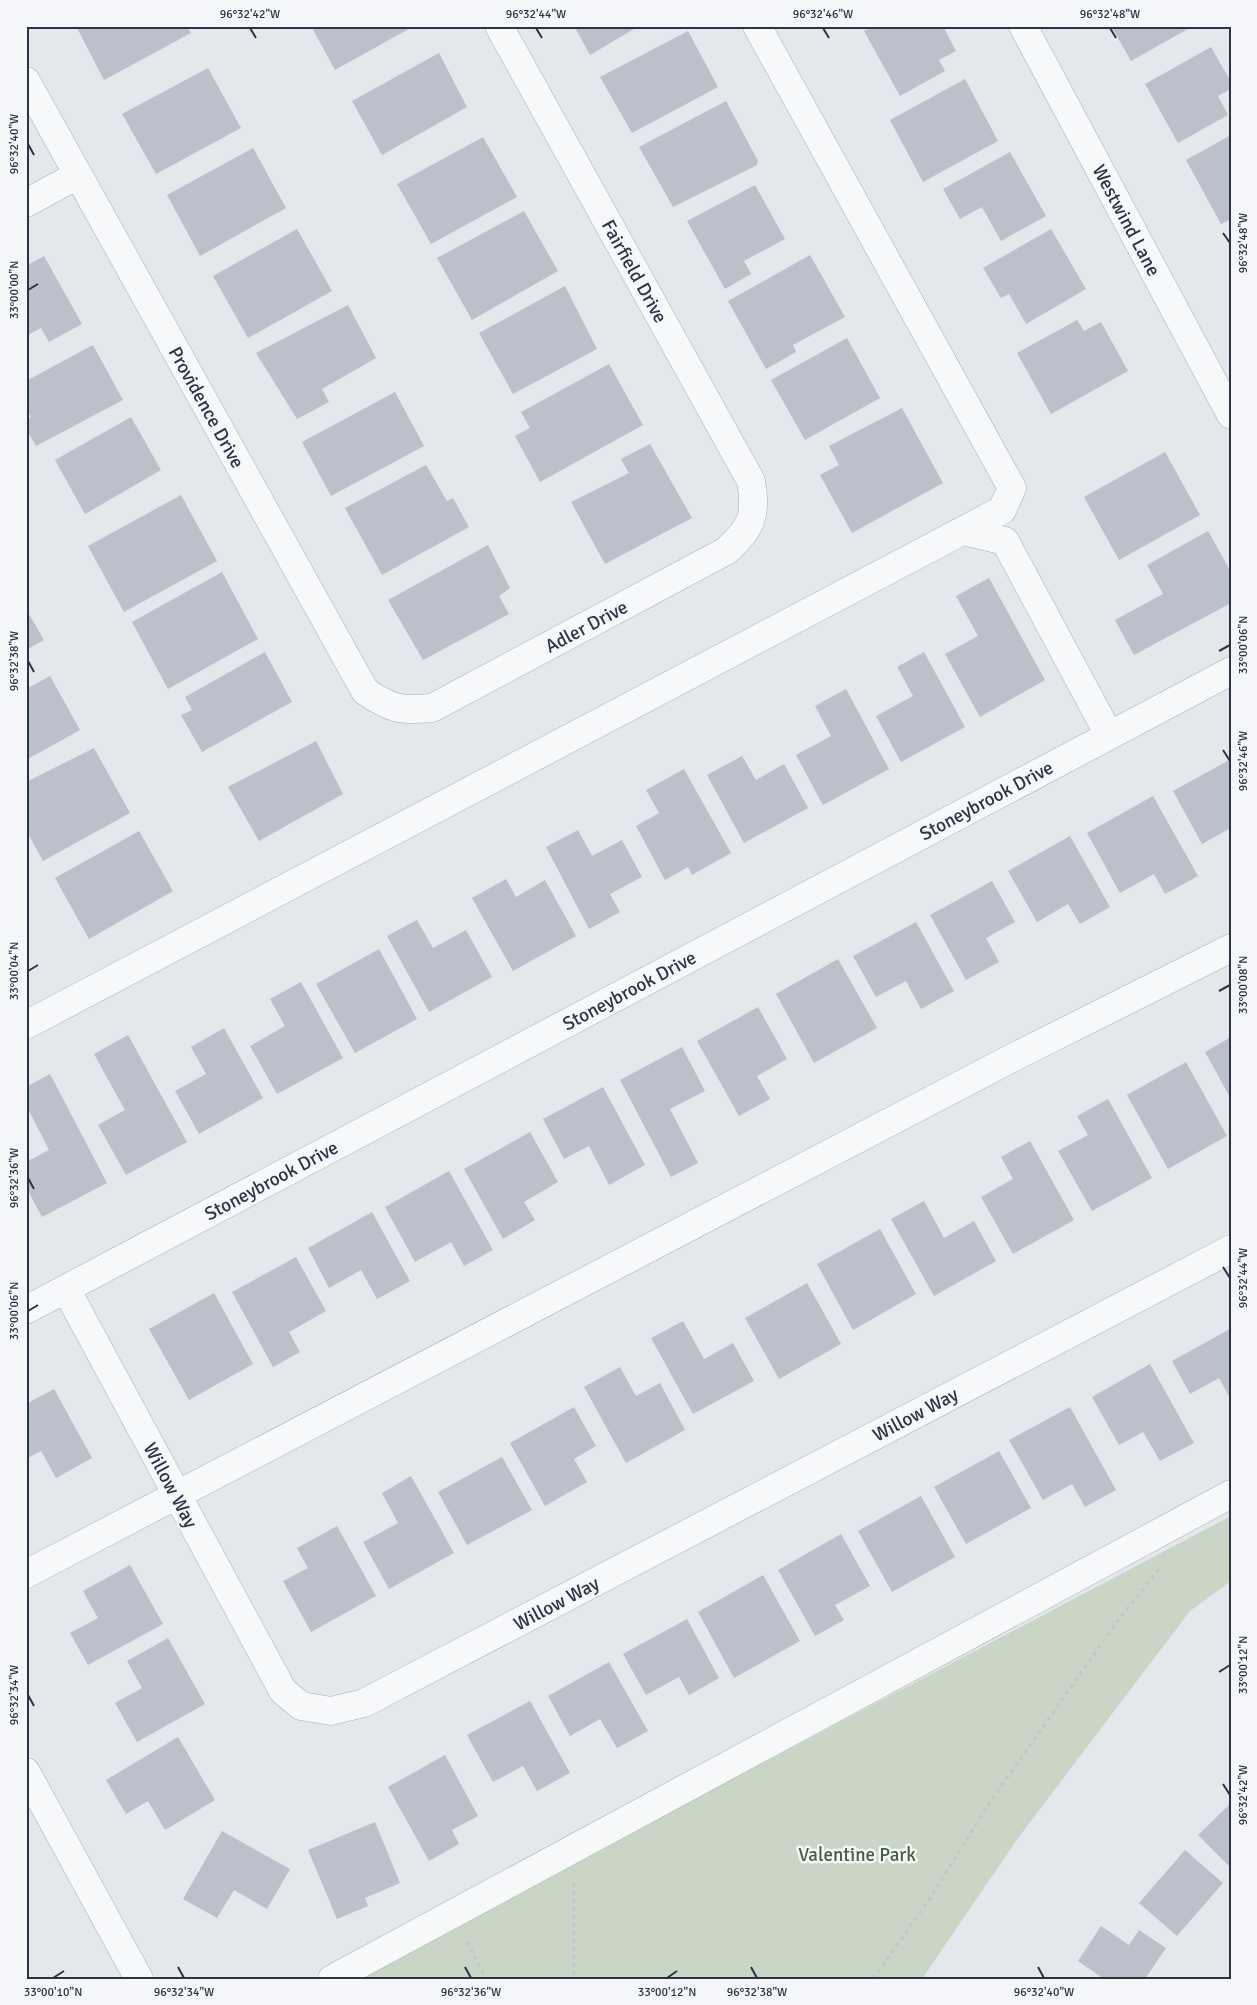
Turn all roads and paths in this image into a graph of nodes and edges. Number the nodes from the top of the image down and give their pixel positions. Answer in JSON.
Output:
{"nodes":[{"id":1,"x":499,"y":26,"type":"edge"},
{"id":2,"x":757,"y":26,"type":"edge"},
{"id":3,"x":1023,"y":26,"type":"edge"},
{"id":4,"x":26,"y":81,"type":"edge"},
{"id":5,"x":78,"y":175,"type":"junction"},
{"id":6,"x":26,"y":203,"type":"edge"},
{"id":7,"x":1227,"y":399,"type":"edge"},
{"id":8,"x":751,"y":521,"type":"joint"},
{"id":9,"x":963,"y":531,"type":"junction"},
{"id":10,"x":1231,"y":670,"type":"edge"},
{"id":11,"x":408,"y":710,"type":"joint"},
{"id":12,"x":1109,"y":735,"type":"junction"},
{"id":13,"x":1231,"y":948,"type":"edge"},
{"id":14,"x":26,"y":1025,"type":"edge"},
{"id":15,"x":1231,"y":1249,"type":"edge"},
{"id":16,"x":66,"y":1289,"type":"junction"},
{"id":17,"x":26,"y":1310,"type":"edge"},
{"id":18,"x":176,"y":1494,"type":"junction"},
{"id":19,"x":1231,"y":1494,"type":"edge"},
{"id":20,"x":1165,"y":1562,"type":"dead end"},
{"id":21,"x":26,"y":1574,"type":"edge"},
{"id":22,"x":26,"y":1772,"type":"edge"},
{"id":23,"x":574,"y":1882,"type":"dead end"},
{"id":24,"x":466,"y":1940,"type":"dead end"},
{"id":25,"x":139,"y":1979,"type":"edge"},
{"id":26,"x":332,"y":1979,"type":"edge"},
{"id":27,"x":486,"y":1979,"type":"edge"},
{"id":28,"x":576,"y":1979,"type":"edge"},
{"id":29,"x":873,"y":1979,"type":"edge"}],
"edges":[{"from":1,"to":8,"type":"street","name":"Fairfield Drive"},
{"from":2,"to":9,"type":"street"},
{"from":3,"to":7,"type":"street","name":"Westwind Lane"},
{"from":4,"to":5,"type":"street","name":"Providence Drive"},
{"from":5,"to":6,"type":"street"},
{"from":5,"to":11,"type":"street","name":"Providence Drive"},
{"from":8,"to":11,"type":"street","name":"Adler Drive"},
{"from":9,"to":12,"type":"street"},
{"from":9,"to":14,"type":"street"},
{"from":10,"to":12,"type":"street","name":"Stoneybrook Drive"},
{"from":12,"to":16,"type":"street","name":"Stoneybrook Drive"},
{"from":13,"to":18,"type":"street"},
{"from":15,"to":18,"type":"street","name":"Willow Way"},
{"from":16,"to":17,"type":"street","name":"Stoneybrook Drive"},
{"from":16,"to":18,"type":"street","name":"Willow Way"},
{"from":18,"to":21,"type":"street"},
{"from":19,"to":26,"type":"street"},
{"from":20,"to":29,"type":"path"},
{"from":22,"to":25,"type":"street"},
{"from":23,"to":28,"type":"path"},
{"from":24,"to":27,"type":"path"}]}
